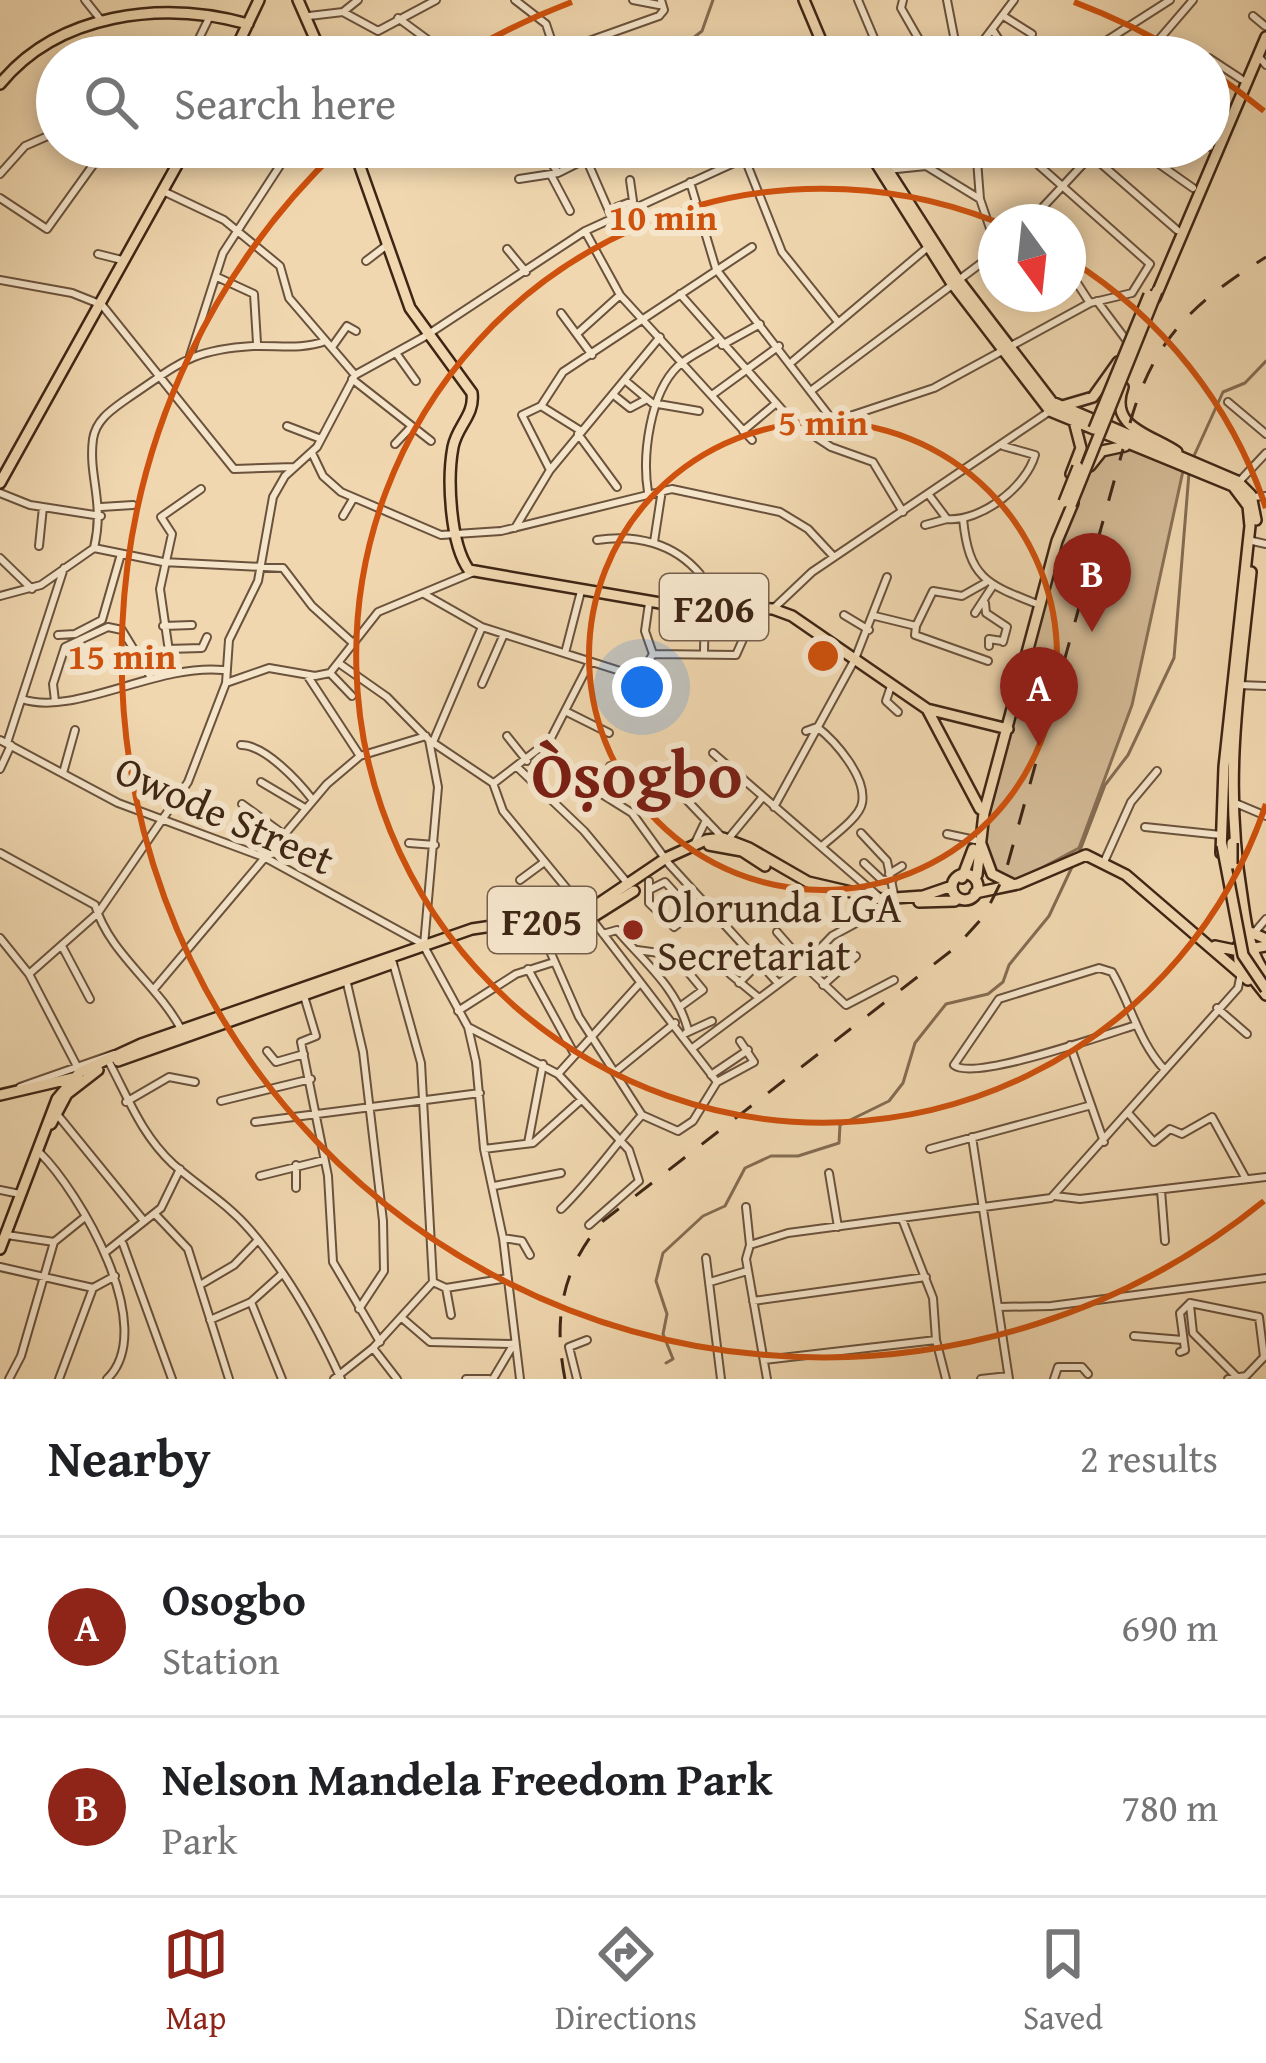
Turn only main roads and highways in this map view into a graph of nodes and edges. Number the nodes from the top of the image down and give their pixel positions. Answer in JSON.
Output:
{"nodes":[{"id":1,"x":259,"y":0,"type":"edge"},
{"id":2,"x":298,"y":0,"type":"edge"},
{"id":3,"x":801,"y":0,"type":"edge"},
{"id":4,"x":248,"y":24,"type":"junction"},
{"id":5,"x":1266,"y":25,"type":"edge"},
{"id":6,"x":64,"y":36,"type":"edge"},
{"id":7,"x":242,"y":36,"type":"edge"},
{"id":8,"x":316,"y":36,"type":"edge"},
{"id":9,"x":816,"y":36,"type":"edge"},
{"id":10,"x":1266,"y":37,"type":"edge"},
{"id":11,"x":36,"y":48,"type":"edge"},
{"id":12,"x":0,"y":84,"type":"edge"},
{"id":13,"x":1230,"y":103,"type":"edge"},
{"id":14,"x":1230,"y":119,"type":"edge"},
{"id":15,"x":176,"y":168,"type":"edge"},
{"id":16,"x":360,"y":168,"type":"edge"},
{"id":17,"x":881,"y":168,"type":"edge"},
{"id":18,"x":885,"y":168,"type":"edge"},
{"id":19,"x":1201,"y":168,"type":"edge"},
{"id":20,"x":1208,"y":168,"type":"edge"},
{"id":21,"x":954,"y":280,"type":"junction"},
{"id":22,"x":1154,"y":290,"type":"junction"},
{"id":23,"x":1054,"y":409,"type":"junction"},
{"id":24,"x":1074,"y":421,"type":"junction"},
{"id":25,"x":1130,"y":445,"type":"junction"},
{"id":26,"x":1189,"y":464,"type":"junction"},
{"id":27,"x":0,"y":483,"type":"edge"},
{"id":28,"x":1236,"y":484,"type":"junction"},
{"id":29,"x":1067,"y":504,"type":"junction"},
{"id":30,"x":1251,"y":540,"type":"junction"},
{"id":31,"x":1235,"y":691,"type":"junction"},
{"id":32,"x":927,"y":709,"type":"junction"},
{"id":33,"x":1005,"y":729,"type":"junction"},
{"id":34,"x":1231,"y":736,"type":"junction"},
{"id":35,"x":980,"y":809,"type":"junction"},
{"id":36,"x":977,"y":839,"type":"junction"},
{"id":37,"x":1225,"y":841,"type":"junction"},
{"id":38,"x":668,"y":861,"type":"junction"},
{"id":39,"x":962,"y":878,"type":"junction"},
{"id":40,"x":979,"y":878,"type":"junction"},
{"id":41,"x":1018,"y":884,"type":"junction"},
{"id":42,"x":952,"y":886,"type":"junction"},
{"id":43,"x":633,"y":888,"type":"junction"},
{"id":44,"x":1000,"y":888,"type":"junction"},
{"id":45,"x":975,"y":893,"type":"junction"},
{"id":46,"x":889,"y":900,"type":"junction"},
{"id":47,"x":955,"y":901,"type":"junction"},
{"id":48,"x":586,"y":912,"type":"junction"},
{"id":49,"x":1244,"y":933,"type":"junction"},
{"id":50,"x":1266,"y":942,"type":"edge"},
{"id":51,"x":1210,"y":944,"type":"junction"},
{"id":52,"x":425,"y":947,"type":"junction"},
{"id":53,"x":1239,"y":951,"type":"junction"},
{"id":54,"x":1248,"y":961,"type":"edge"},
{"id":55,"x":1266,"y":974,"type":"edge"},
{"id":56,"x":1262,"y":988,"type":"edge"},
{"id":57,"x":141,"y":1048,"type":"junction"},
{"id":58,"x":113,"y":1059,"type":"junction"},
{"id":59,"x":77,"y":1072,"type":"junction"},
{"id":60,"x":35,"y":1088,"type":"junction"},
{"id":61,"x":0,"y":1095,"type":"edge"},
{"id":62,"x":53,"y":1111,"type":"junction"},
{"id":63,"x":0,"y":1251,"type":"edge"}],
"edges":[{"from":1,"to":4,"type":"main road"},
{"from":2,"to":8,"type":"main road"},
{"from":3,"to":9,"type":"main road"},
{"from":4,"to":6,"type":"main road"},
{"from":4,"to":7,"type":"main road"},
{"from":5,"to":13,"type":"main road"},
{"from":10,"to":14,"type":"main road"},
{"from":11,"to":12,"type":"main road"},
{"from":15,"to":27,"type":"main road"},
{"from":16,"to":32,"type":"main road","number":"F206"},
{"from":17,"to":21,"type":"main road"},
{"from":18,"to":21,"type":"main road"},
{"from":19,"to":22,"type":"main road"},
{"from":20,"to":22,"type":"main road"},
{"from":21,"to":23,"type":"main road"},
{"from":22,"to":23,"type":"main road"},
{"from":22,"to":26,"type":"main road"},
{"from":22,"to":29,"type":"main road","bridge":true},
{"from":23,"to":24,"type":"main road"},
{"from":23,"to":26,"type":"main road"},
{"from":24,"to":25,"type":"main road"},
{"from":24,"to":29,"type":"main road"},
{"from":25,"to":26,"type":"main road"},
{"from":25,"to":29,"type":"main road"},
{"from":26,"to":28,"type":"main road"},
{"from":28,"to":30,"type":"main road"},
{"from":28,"to":30,"type":"main road"},
{"from":29,"to":33,"type":"main road"},
{"from":29,"to":33,"type":"main road"},
{"from":30,"to":31,"type":"main road"},
{"from":31,"to":34,"type":"main road"},
{"from":31,"to":34,"type":"main road"},
{"from":32,"to":33,"type":"main road","number":"F206"},
{"from":32,"to":35,"type":"main road","number":"F206"},
{"from":33,"to":35,"type":"main road"},
{"from":33,"to":36,"type":"main road"},
{"from":34,"to":37,"type":"main road"},
{"from":34,"to":37,"type":"main road"},
{"from":35,"to":36,"type":"main road"},
{"from":36,"to":39,"type":"main road"},
{"from":36,"to":40,"type":"main road"},
{"from":36,"to":41,"type":"main road"},
{"from":37,"to":49,"type":"main road"},
{"from":37,"to":56,"type":"main road","bridge":true},
{"from":38,"to":43,"type":"main road","number":"F205"},
{"from":38,"to":43,"type":"main road","number":"F205"},
{"from":38,"to":46,"type":"main road","number":"F205"},
{"from":38,"to":46,"type":"main road","number":"F205"},
{"from":39,"to":40,"type":"main road","number":"F205"},
{"from":39,"to":42,"type":"main road","number":"F205"},
{"from":40,"to":44,"type":"main road"},
{"from":40,"to":45,"type":"main road"},
{"from":41,"to":44,"type":"main road"},
{"from":41,"to":51,"type":"main road"},
{"from":42,"to":46,"type":"main road","number":"F205"},
{"from":42,"to":47,"type":"main road"},
{"from":43,"to":48,"type":"main road","number":"F205"},
{"from":44,"to":45,"type":"main road"},
{"from":45,"to":47,"type":"main road","number":"F205"},
{"from":46,"to":47,"type":"main road","number":"F205"},
{"from":48,"to":52,"type":"main road","number":"F205"},
{"from":48,"to":52,"type":"main road","number":"F205"},
{"from":49,"to":50,"type":"main road"},
{"from":49,"to":51,"type":"main road"},
{"from":49,"to":53,"type":"main road"},
{"from":49,"to":54,"type":"main road"},
{"from":50,"to":54,"type":"main road"},
{"from":51,"to":53,"type":"main road"},
{"from":51,"to":54,"type":"main road"},
{"from":52,"to":57,"type":"main road","number":"F205"},
{"from":52,"to":57,"type":"main road","number":"F205"},
{"from":53,"to":54,"type":"main road"},
{"from":54,"to":55,"type":"main road"},
{"from":54,"to":56,"type":"main road"},
{"from":57,"to":58,"type":"main road","number":"F205"},
{"from":58,"to":59,"type":"main road","number":"F205"},
{"from":58,"to":62,"type":"main road","number":"F205"},
{"from":59,"to":60,"type":"main road"},
{"from":59,"to":62,"type":"main road","number":"F205"},
{"from":60,"to":61,"type":"main road"},
{"from":60,"to":62,"type":"main road"},
{"from":62,"to":63,"type":"main road","number":"F205"},
{"from":62,"to":63,"type":"main road","number":"F205"}]}
